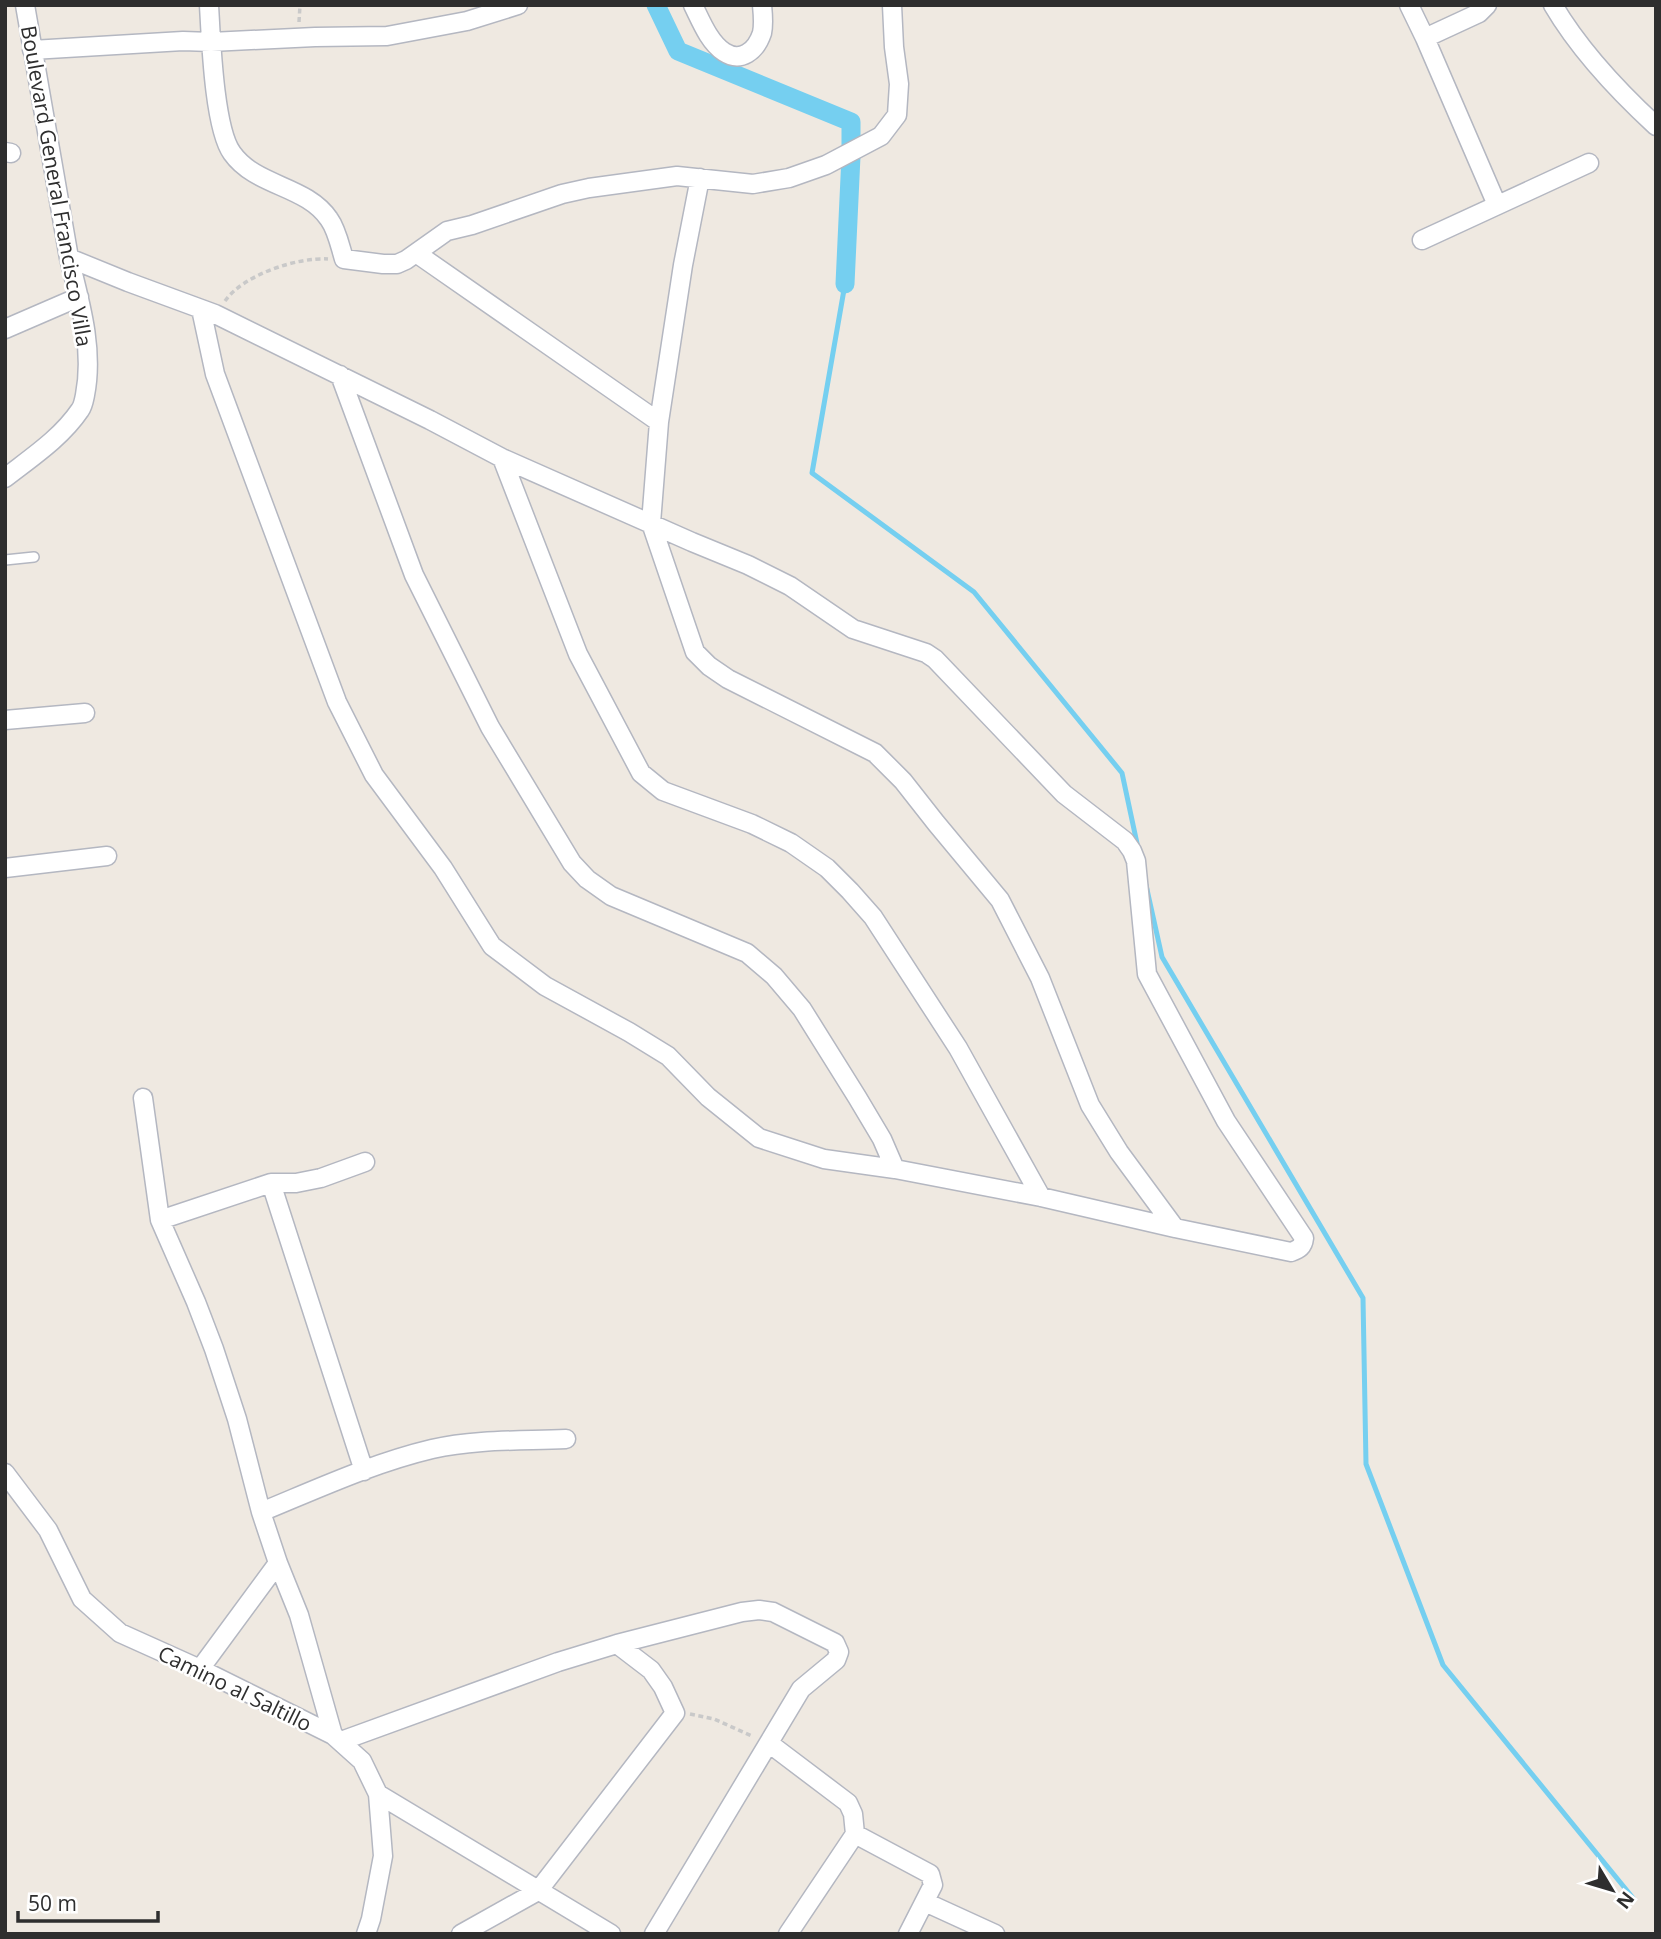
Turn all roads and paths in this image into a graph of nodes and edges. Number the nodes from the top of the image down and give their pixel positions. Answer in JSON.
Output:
{"nodes":[{"id":1,"x":24,"y":5,"type":"edge"},
{"id":2,"x":209,"y":5,"type":"edge"},
{"id":3,"x":518,"y":5,"type":"edge"},
{"id":4,"x":693,"y":5,"type":"edge"},
{"id":5,"x":762,"y":5,"type":"edge"},
{"id":6,"x":892,"y":5,"type":"edge"},
{"id":7,"x":1409,"y":5,"type":"edge"},
{"id":8,"x":1487,"y":5,"type":"edge"},
{"id":9,"x":1553,"y":5,"type":"edge"},
{"id":10,"x":1425,"y":38,"type":"junction"},
{"id":11,"x":211,"y":42,"type":"junction"},
{"id":12,"x":32,"y":50,"type":"junction"},
{"id":13,"x":1656,"y":126,"type":"edge"},
{"id":14,"x":1589,"y":163,"type":"dead end"},
{"id":15,"x":700,"y":178,"type":"junction"},
{"id":16,"x":1497,"y":205,"type":"junction"},
{"id":17,"x":1422,"y":240,"type":"dead end"},
{"id":18,"x":416,"y":253,"type":"junction"},
{"id":19,"x":69,"y":258,"type":"junction"},
{"id":20,"x":344,"y":259,"type":"junction"},
{"id":21,"x":79,"y":297,"type":"junction"},
{"id":22,"x":208,"y":311,"type":"junction"},
{"id":23,"x":5,"y":329,"type":"edge"},
{"id":24,"x":340,"y":375,"type":"junction"},
{"id":25,"x":659,"y":422,"type":"junction"},
{"id":26,"x":502,"y":458,"type":"junction"},
{"id":27,"x":5,"y":478,"type":"edge"},
{"id":28,"x":651,"y":523,"type":"junction"},
{"id":29,"x":34,"y":557,"type":"dead end"},
{"id":30,"x":5,"y":560,"type":"edge"},
{"id":31,"x":85,"y":713,"type":"dead end"},
{"id":32,"x":5,"y":720,"type":"edge"},
{"id":33,"x":107,"y":856,"type":"dead end"},
{"id":34,"x":5,"y":868,"type":"edge"},
{"id":35,"x":143,"y":1098,"type":"dead end"},
{"id":36,"x":365,"y":1162,"type":"dead end"},
{"id":37,"x":895,"y":1169,"type":"junction"},
{"id":38,"x":271,"y":1183,"type":"junction"},
{"id":39,"x":1041,"y":1197,"type":"junction"},
{"id":40,"x":160,"y":1220,"type":"junction"},
{"id":41,"x":1175,"y":1228,"type":"junction"},
{"id":42,"x":566,"y":1439,"type":"dead end"},
{"id":43,"x":363,"y":1471,"type":"junction"},
{"id":44,"x":5,"y":1473,"type":"edge"},
{"id":45,"x":261,"y":1512,"type":"junction"},
{"id":46,"x":278,"y":1563,"type":"junction"},
{"id":47,"x":617,"y":1644,"type":"junction"},
{"id":48,"x":200,"y":1669,"type":"junction"},
{"id":49,"x":675,"y":1713,"type":"junction"},
{"id":50,"x":337,"y":1738,"type":"junction"},
{"id":51,"x":770,"y":1744,"type":"junction"},
{"id":52,"x":378,"y":1794,"type":"junction"},
{"id":53,"x":855,"y":1834,"type":"junction"},
{"id":54,"x":538,"y":1891,"type":"junction"},
{"id":55,"x":925,"y":1902,"type":"junction"},
{"id":56,"x":366,"y":1934,"type":"edge"},
{"id":57,"x":461,"y":1934,"type":"edge"},
{"id":58,"x":611,"y":1934,"type":"edge"},
{"id":59,"x":654,"y":1934,"type":"edge"},
{"id":60,"x":788,"y":1934,"type":"edge"},
{"id":61,"x":908,"y":1934,"type":"edge"},
{"id":62,"x":995,"y":1934,"type":"edge"}],
"edges":[{"from":1,"to":12,"type":"street","name":"Boulevard General Francisco Villa"},
{"from":2,"to":11,"type":"street"},
{"from":3,"to":11,"type":"street"},
{"from":4,"to":5,"type":"street"},
{"from":6,"to":15,"type":"street"},
{"from":7,"to":10,"type":"street"},
{"from":8,"to":10,"type":"street"},
{"from":9,"to":13,"type":"street"},
{"from":10,"to":16,"type":"street"},
{"from":11,"to":12,"type":"street"},
{"from":11,"to":20,"type":"street"},
{"from":12,"to":19,"type":"street","name":"Boulevard General Francisco Villa"},
{"from":14,"to":16,"type":"street"},
{"from":15,"to":18,"type":"street"},
{"from":15,"to":25,"type":"street"},
{"from":16,"to":17,"type":"street"},
{"from":18,"to":20,"type":"street"},
{"from":18,"to":25,"type":"street"},
{"from":19,"to":21,"type":"street","name":"Boulevard General Francisco Villa"},
{"from":19,"to":22,"type":"street"},
{"from":20,"to":22,"type":"path"},
{"from":21,"to":23,"type":"street"},
{"from":21,"to":27,"type":"street","name":"Boulevard General Francisco Villa"},
{"from":22,"to":24,"type":"street"},
{"from":22,"to":37,"type":"street"},
{"from":24,"to":26,"type":"street"},
{"from":24,"to":37,"type":"street"},
{"from":25,"to":28,"type":"street"},
{"from":26,"to":28,"type":"street"},
{"from":26,"to":39,"type":"street"},
{"from":28,"to":41,"type":"street"},
{"from":28,"to":41,"type":"street"},
{"from":29,"to":30,"type":"lane"},
{"from":31,"to":32,"type":"street"},
{"from":33,"to":34,"type":"street"},
{"from":35,"to":40,"type":"street"},
{"from":36,"to":38,"type":"street"},
{"from":37,"to":39,"type":"street"},
{"from":38,"to":40,"type":"street"},
{"from":38,"to":43,"type":"street"},
{"from":39,"to":41,"type":"street"},
{"from":40,"to":45,"type":"street"},
{"from":42,"to":43,"type":"street"},
{"from":43,"to":45,"type":"street"},
{"from":44,"to":48,"type":"street","name":"Camino al Saltillo"},
{"from":45,"to":46,"type":"street"},
{"from":46,"to":48,"type":"street"},
{"from":46,"to":50,"type":"street"},
{"from":47,"to":49,"type":"street"},
{"from":47,"to":50,"type":"street"},
{"from":47,"to":51,"type":"street"},
{"from":48,"to":50,"type":"street","name":"Camino al Saltillo"},
{"from":49,"to":51,"type":"path"},
{"from":49,"to":54,"type":"street"},
{"from":50,"to":52,"type":"street","name":"Camino al Saltillo"},
{"from":51,"to":53,"type":"street"},
{"from":51,"to":59,"type":"street"},
{"from":52,"to":54,"type":"street"},
{"from":52,"to":56,"type":"street","name":"Camino al Saltillo"},
{"from":53,"to":55,"type":"street"},
{"from":53,"to":60,"type":"street"},
{"from":54,"to":57,"type":"street"},
{"from":54,"to":58,"type":"street"},
{"from":55,"to":61,"type":"street"},
{"from":55,"to":62,"type":"street"}]}
